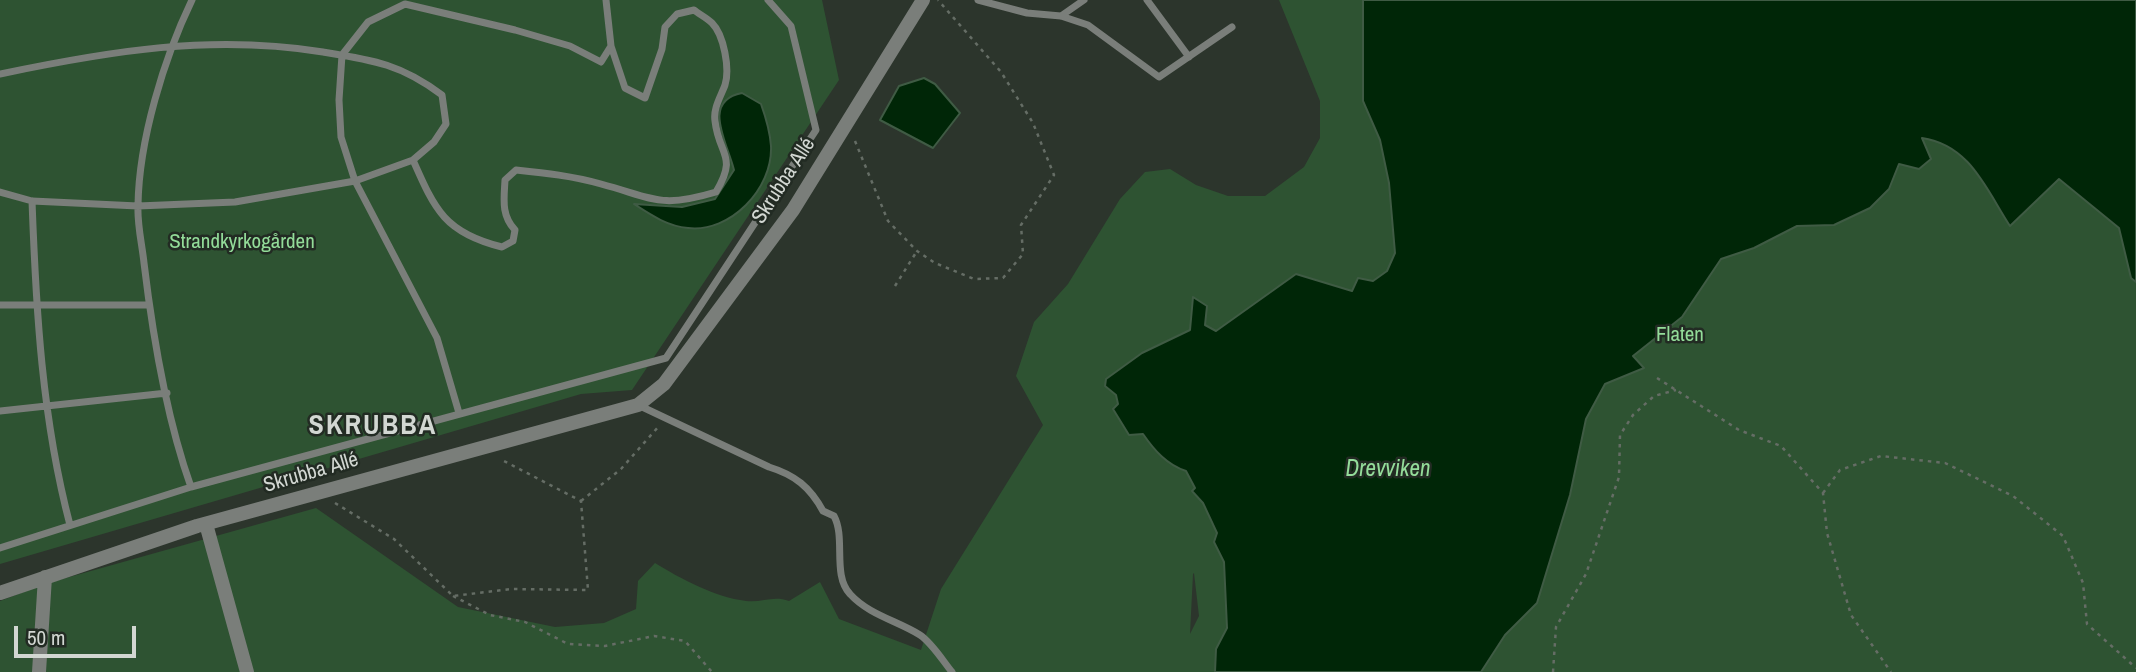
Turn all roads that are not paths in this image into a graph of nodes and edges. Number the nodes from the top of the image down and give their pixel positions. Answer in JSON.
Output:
{"nodes":[{"id":1,"x":192,"y":0,"type":"edge"},
{"id":2,"x":606,"y":0,"type":"edge"},
{"id":3,"x":768,"y":0,"type":"edge"},
{"id":4,"x":923,"y":0,"type":"edge"},
{"id":5,"x":978,"y":0,"type":"edge"},
{"id":6,"x":1084,"y":0,"type":"edge"},
{"id":7,"x":1147,"y":0,"type":"edge"},
{"id":8,"x":1061,"y":16,"type":"junction"},
{"id":9,"x":1232,"y":27,"type":"dead end"},
{"id":10,"x":170,"y":45,"type":"junction"},
{"id":11,"x":611,"y":46,"type":"junction"},
{"id":12,"x":342,"y":55,"type":"junction"},
{"id":13,"x":1189,"y":57,"type":"junction"},
{"id":14,"x":0,"y":74,"type":"edge"},
{"id":15,"x":413,"y":160,"type":"junction"},
{"id":16,"x":355,"y":181,"type":"junction"},
{"id":17,"x":0,"y":192,"type":"edge"},
{"id":18,"x":32,"y":201,"type":"junction"},
{"id":19,"x":138,"y":206,"type":"junction"},
{"id":20,"x":0,"y":305,"type":"edge"},
{"id":21,"x":36,"y":305,"type":"junction"},
{"id":22,"x":149,"y":305,"type":"junction"},
{"id":23,"x":167,"y":393,"type":"junction"},
{"id":24,"x":638,"y":405,"type":"junction"},
{"id":25,"x":46,"y":407,"type":"junction"},
{"id":26,"x":0,"y":411,"type":"edge"},
{"id":27,"x":459,"y":413,"type":"junction"},
{"id":28,"x":191,"y":487,"type":"junction"},
{"id":29,"x":206,"y":524,"type":"junction"},
{"id":30,"x":70,"y":525,"type":"junction"},
{"id":31,"x":0,"y":548,"type":"edge"},
{"id":32,"x":46,"y":577,"type":"junction"},
{"id":33,"x":0,"y":593,"type":"edge"},
{"id":34,"x":39,"y":672,"type":"edge"},
{"id":35,"x":247,"y":672,"type":"edge"},
{"id":36,"x":953,"y":672,"type":"edge"}],
"edges":[{"from":1,"to":10,"type":"lane"},
{"from":2,"to":11,"type":"lane"},
{"from":3,"to":27,"type":"lane"},
{"from":4,"to":24,"type":"street","name":"Skrubba Allé"},
{"from":5,"to":8,"type":"lane"},
{"from":6,"to":8,"type":"lane"},
{"from":7,"to":13,"type":"lane"},
{"from":8,"to":13,"type":"lane"},
{"from":9,"to":13,"type":"lane"},
{"from":10,"to":12,"type":"lane"},
{"from":10,"to":14,"type":"lane"},
{"from":10,"to":19,"type":"lane"},
{"from":11,"to":12,"type":"lane"},
{"from":11,"to":15,"type":"lane"},
{"from":12,"to":15,"type":"lane"},
{"from":12,"to":16,"type":"lane"},
{"from":15,"to":16,"type":"lane"},
{"from":16,"to":19,"type":"lane"},
{"from":16,"to":27,"type":"lane"},
{"from":17,"to":18,"type":"lane"},
{"from":18,"to":19,"type":"lane"},
{"from":18,"to":21,"type":"lane"},
{"from":19,"to":22,"type":"lane"},
{"from":20,"to":21,"type":"lane"},
{"from":21,"to":22,"type":"lane"},
{"from":21,"to":25,"type":"lane"},
{"from":22,"to":23,"type":"lane"},
{"from":23,"to":25,"type":"lane"},
{"from":23,"to":28,"type":"lane"},
{"from":24,"to":29,"type":"street","name":"Skrubba Allé"},
{"from":24,"to":36,"type":"lane"},
{"from":25,"to":26,"type":"lane"},
{"from":25,"to":30,"type":"lane"},
{"from":27,"to":28,"type":"lane"},
{"from":28,"to":30,"type":"lane"},
{"from":29,"to":32,"type":"street","name":"Skrubba Allé"},
{"from":29,"to":35,"type":"street"},
{"from":30,"to":31,"type":"lane"},
{"from":32,"to":33,"type":"street","name":"Skrubba Allé"},
{"from":32,"to":34,"type":"street"}]}
